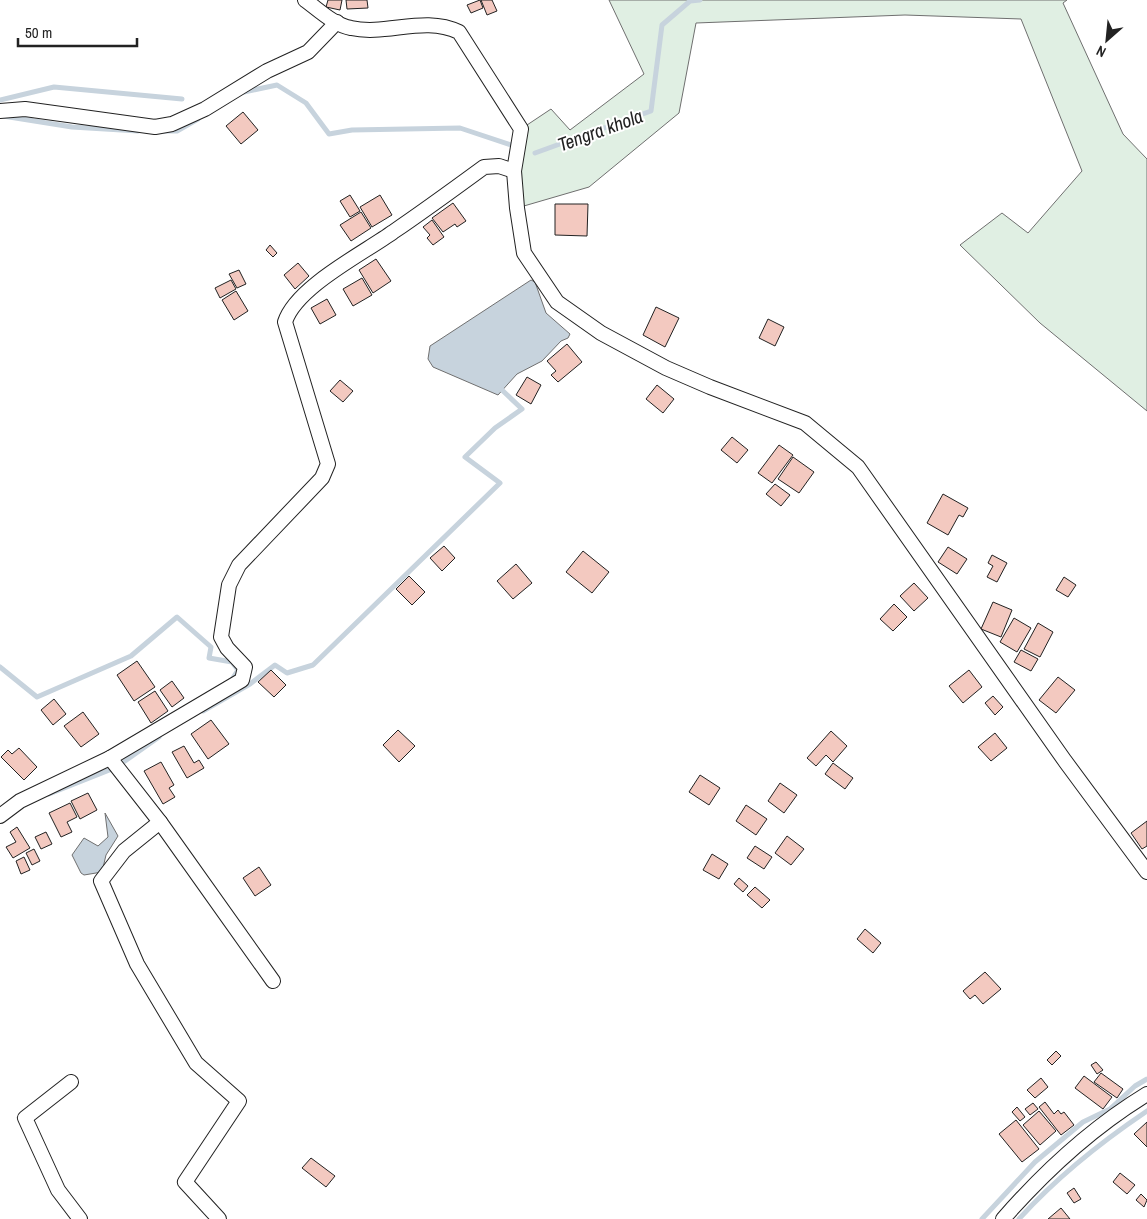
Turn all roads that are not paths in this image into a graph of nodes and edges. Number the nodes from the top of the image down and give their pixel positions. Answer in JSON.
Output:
{"nodes":[{"id":1,"x":305,"y":0,"type":"edge"},
{"id":2,"x":337,"y":22,"type":"junction"},
{"id":3,"x":0,"y":111,"type":"edge"},
{"id":4,"x":514,"y":171,"type":"junction"},
{"id":5,"x":110,"y":758,"type":"junction"},
{"id":6,"x":0,"y":816,"type":"edge"},
{"id":7,"x":160,"y":822,"type":"junction"},
{"id":8,"x":1147,"y":872,"type":"edge"},
{"id":9,"x":273,"y":981,"type":"dead end"},
{"id":10,"x":71,"y":1082,"type":"dead end"},
{"id":11,"x":1147,"y":1094,"type":"edge"},
{"id":12,"x":80,"y":1219,"type":"edge"},
{"id":13,"x":219,"y":1219,"type":"edge"},
{"id":14,"x":1003,"y":1219,"type":"edge"}],
"edges":[{"from":1,"to":2,"type":"street"},
{"from":2,"to":3,"type":"street"},
{"from":2,"to":4,"type":"street"},
{"from":4,"to":5,"type":"street"},
{"from":4,"to":8,"type":"street"},
{"from":5,"to":6,"type":"street"},
{"from":5,"to":7,"type":"street"},
{"from":7,"to":9,"type":"street"},
{"from":7,"to":13,"type":"street"},
{"from":10,"to":12,"type":"street"},
{"from":11,"to":14,"type":"street"}]}
